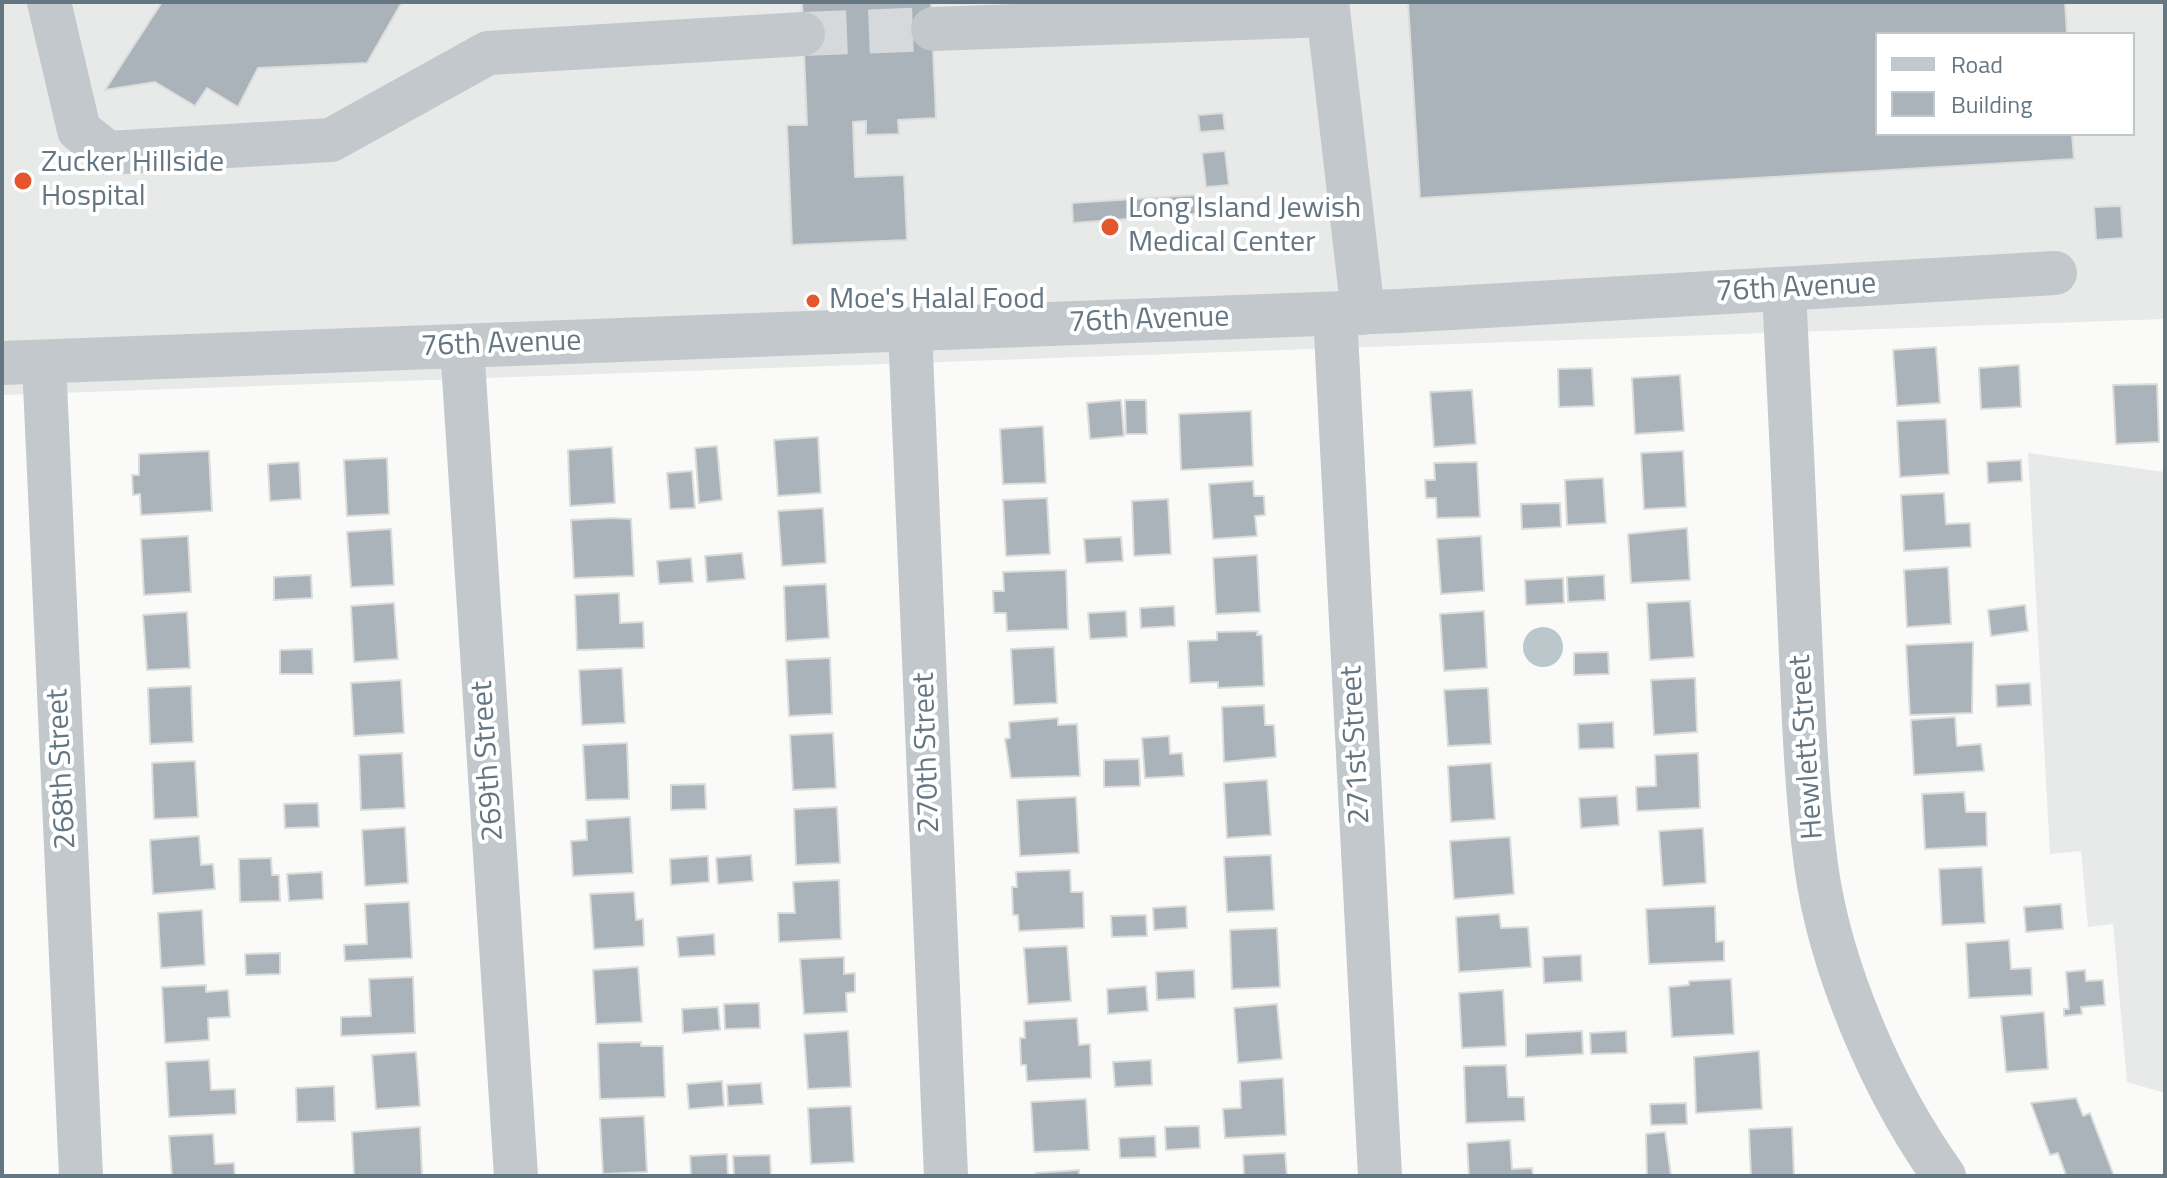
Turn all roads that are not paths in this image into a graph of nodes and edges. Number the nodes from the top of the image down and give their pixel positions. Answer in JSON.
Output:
{"nodes":[{"id":1,"x":49,"y":2,"type":"edge"},
{"id":2,"x":1327,"y":9,"type":"edge"},
{"id":3,"x":933,"y":29,"type":"tunnel mouth"},
{"id":4,"x":803,"y":34,"type":"tunnel mouth"},
{"id":5,"x":2055,"y":273,"type":"dead end"},
{"id":6,"x":1784,"y":291,"type":"junction"},
{"id":7,"x":1349,"y":313,"type":"junction"},
{"id":8,"x":910,"y":330,"type":"junction"},
{"id":9,"x":462,"y":346,"type":"junction"},
{"id":10,"x":23,"y":362,"type":"edge"},
{"id":11,"x":81,"y":1176,"type":"edge"},
{"id":12,"x":516,"y":1176,"type":"edge"},
{"id":13,"x":946,"y":1176,"type":"edge"},
{"id":14,"x":1380,"y":1176,"type":"edge"},
{"id":15,"x":1944,"y":1176,"type":"edge"}],
"edges":[{"from":1,"to":4,"type":"street"},
{"from":2,"to":3,"type":"street"},
{"from":2,"to":7,"type":"street","name":"271st Street"},
{"from":5,"to":6,"type":"street","name":"76th Avenue"},
{"from":6,"to":7,"type":"street","name":"76th Avenue"},
{"from":6,"to":15,"type":"street","name":"Hewlett Street"},
{"from":7,"to":8,"type":"street","name":"76th Avenue"},
{"from":7,"to":14,"type":"street","name":"271st Street"},
{"from":8,"to":9,"type":"street","name":"76th Avenue"},
{"from":8,"to":13,"type":"street","name":"270th Street"},
{"from":9,"to":10,"type":"street","name":"76th Avenue"},
{"from":9,"to":12,"type":"street","name":"269th Street"},
{"from":10,"to":11,"type":"street","name":"268th Street"}]}
